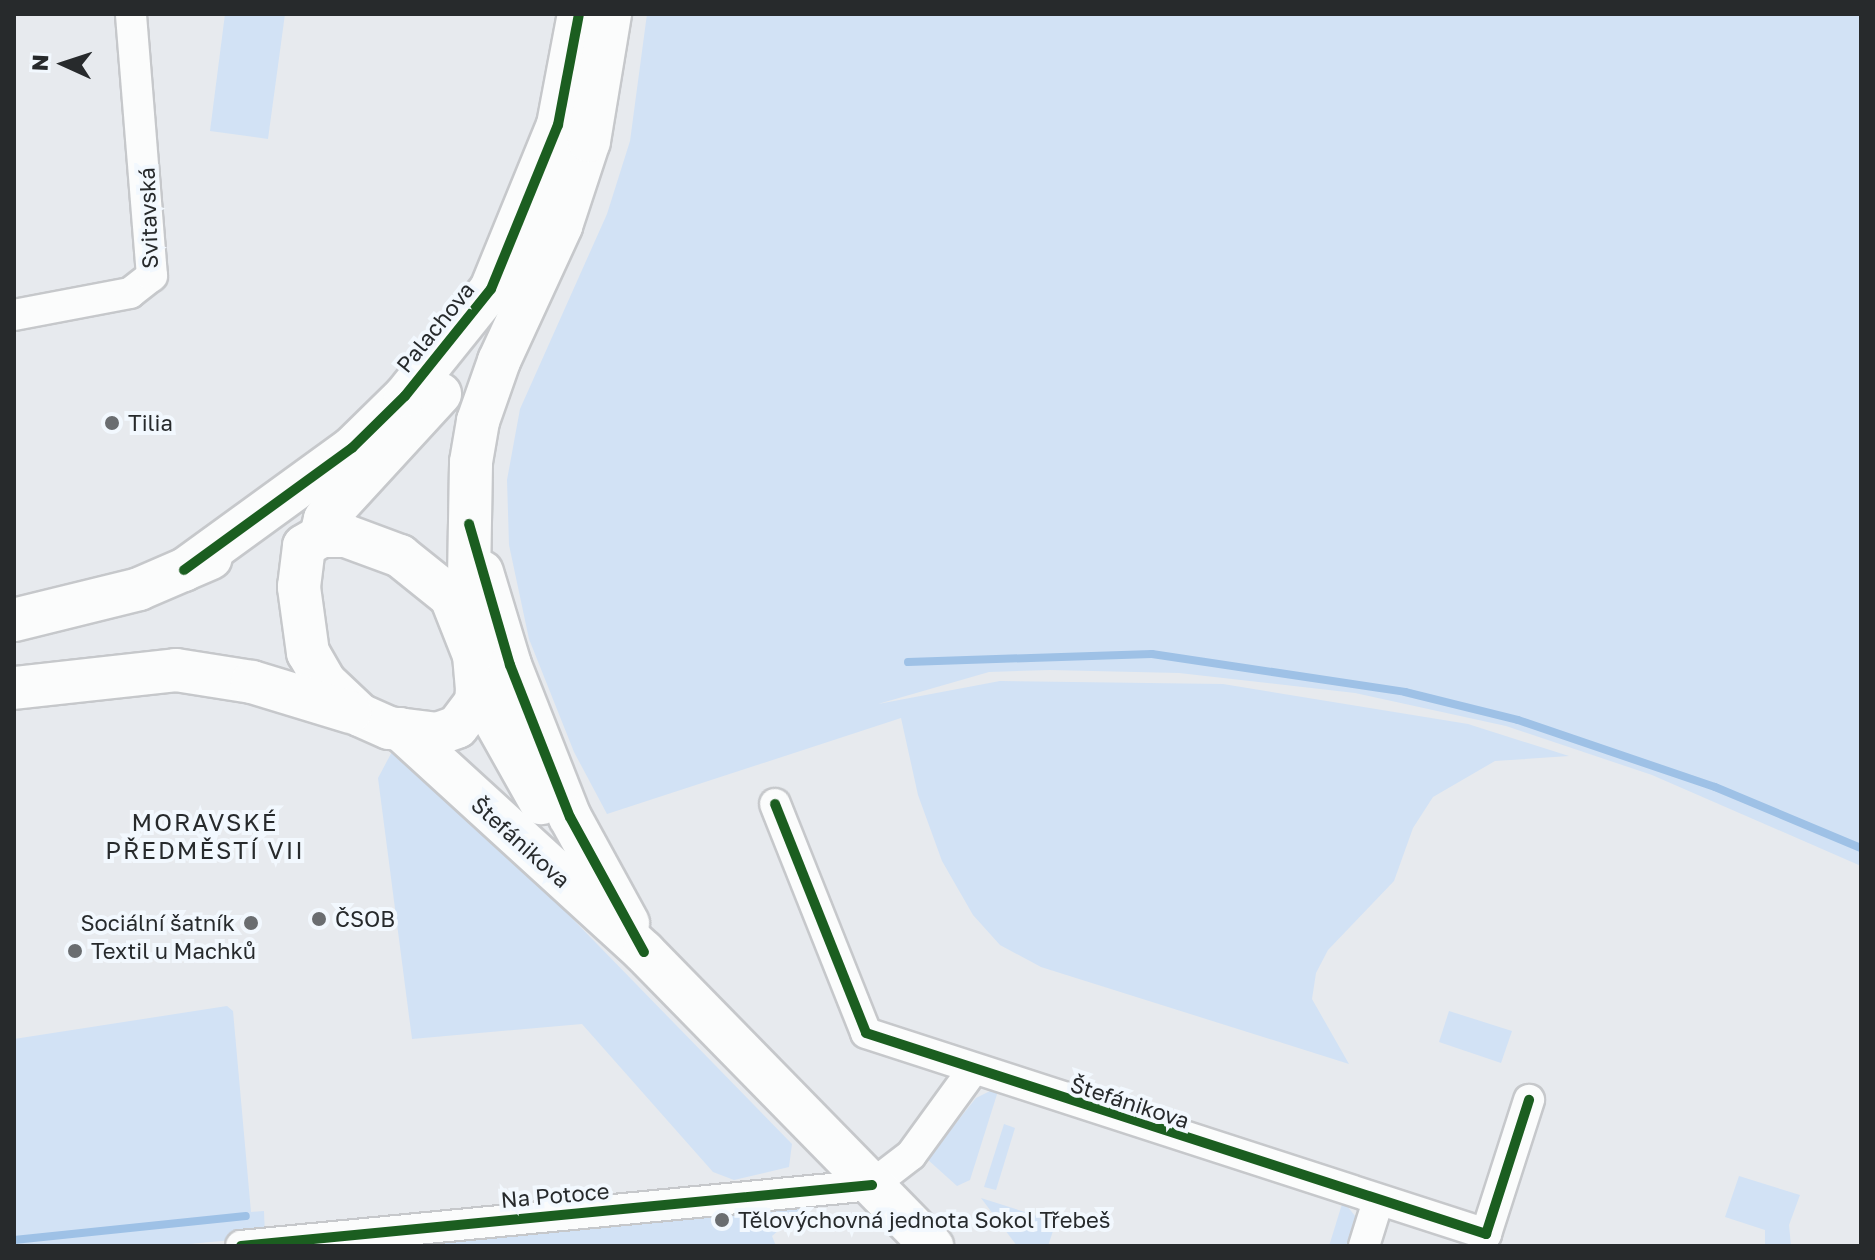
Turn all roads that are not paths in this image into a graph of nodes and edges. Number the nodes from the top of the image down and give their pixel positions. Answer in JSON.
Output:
{"nodes":[{"id":1,"x":131,"y":14,"type":"edge"},
{"id":2,"x":579,"y":14,"type":"edge"},
{"id":3,"x":610,"y":14,"type":"edge"},
{"id":4,"x":491,"y":289,"type":"junction"},
{"id":5,"x":14,"y":315,"type":"edge"},
{"id":6,"x":469,"y":524,"type":"junction"},
{"id":7,"x":313,"y":541,"type":"junction"},
{"id":8,"x":184,"y":570,"type":"junction"},
{"id":9,"x":14,"y":620,"type":"edge"},
{"id":10,"x":468,"y":636,"type":"junction"},
{"id":11,"x":14,"y":688,"type":"edge"},
{"id":12,"x":477,"y":689,"type":"junction"},
{"id":13,"x":360,"y":715,"type":"junction"},
{"id":14,"x":400,"y":729,"type":"junction"},
{"id":15,"x":775,"y":804,"type":"dead end"},
{"id":16,"x":644,"y":952,"type":"junction"},
{"id":17,"x":972,"y":1071,"type":"junction"},
{"id":18,"x":1529,"y":1100,"type":"dead end"},
{"id":19,"x":872,"y":1185,"type":"junction"},
{"id":20,"x":1378,"y":1201,"type":"junction"},
{"id":21,"x":288,"y":1244,"type":"edge"},
{"id":22,"x":241,"y":1246,"type":"edge"},
{"id":23,"x":932,"y":1246,"type":"edge"},
{"id":24,"x":1364,"y":1246,"type":"edge"}],
"edges":[{"from":1,"to":5,"type":"street","name":"Svitavská"},
{"from":2,"to":4,"type":"street","name":"Palachova"},
{"from":3,"to":6,"type":"street"},
{"from":4,"to":7,"type":"street"},
{"from":4,"to":8,"type":"street","name":"Palachova"},
{"from":6,"to":10,"type":"street"},
{"from":6,"to":16,"type":"street"},
{"from":7,"to":8,"type":"street"},
{"from":7,"to":10,"type":"street"},
{"from":7,"to":13,"type":"street"},
{"from":8,"to":9,"type":"street"},
{"from":10,"to":12,"type":"street"},
{"from":11,"to":13,"type":"street"},
{"from":12,"to":14,"type":"street"},
{"from":12,"to":16,"type":"street","name":"Štefánikova"},
{"from":13,"to":14,"type":"street"},
{"from":14,"to":16,"type":"street","name":"Štefánikova"},
{"from":15,"to":17,"type":"street","name":"Štefánikova"},
{"from":16,"to":19,"type":"street","name":"Štefánikova"},
{"from":17,"to":19,"type":"street"},
{"from":17,"to":20,"type":"street","name":"Štefánikova"},
{"from":18,"to":20,"type":"street","name":"Štefánikova"},
{"from":19,"to":21,"type":"street","name":"Na Potoce"},
{"from":19,"to":23,"type":"street","name":"Štefánikova"},
{"from":20,"to":24,"type":"street"},
{"from":21,"to":22,"type":"street","name":"Na Potoce"}]}
